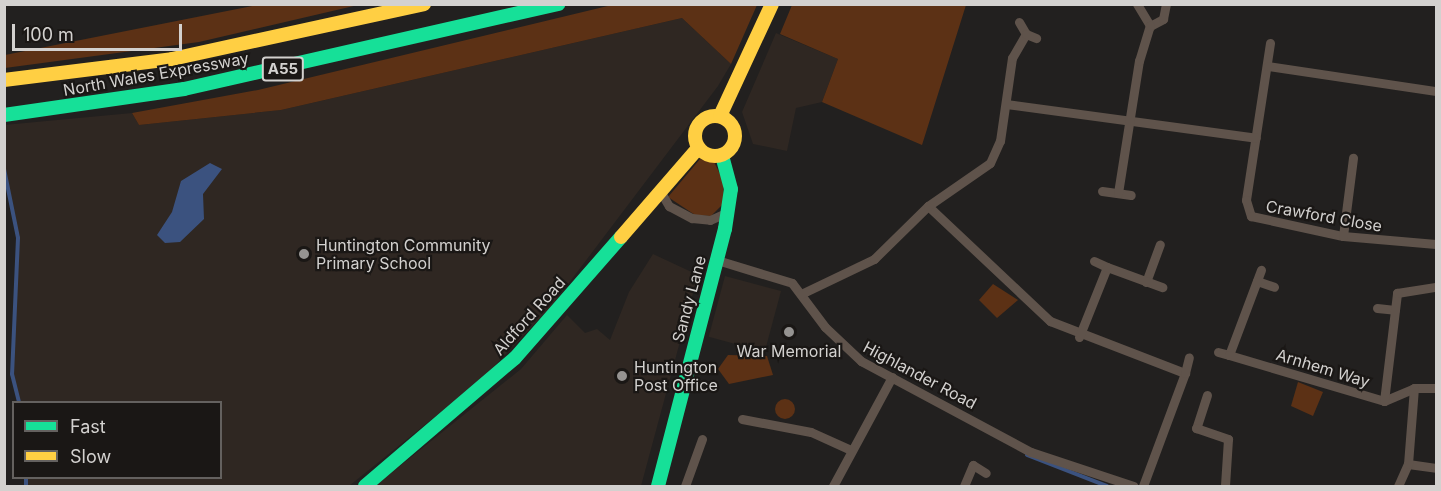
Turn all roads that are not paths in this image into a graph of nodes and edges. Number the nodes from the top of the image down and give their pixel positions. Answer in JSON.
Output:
{"nodes":[{"id":1,"x":424,"y":4,"type":"edge"},
{"id":2,"x":558,"y":4,"type":"edge"},
{"id":3,"x":772,"y":4,"type":"edge"},
{"id":4,"x":1137,"y":4,"type":"edge"},
{"id":5,"x":1166,"y":4,"type":"edge"},
{"id":6,"x":1019,"y":22,"type":"dead end"},
{"id":7,"x":1150,"y":26,"type":"junction"},
{"id":8,"x":1026,"y":34,"type":"junction"},
{"id":9,"x":1036,"y":38,"type":"dead end"},
{"id":10,"x":1270,"y":43,"type":"dead end"},
{"id":11,"x":1268,"y":66,"type":"junction"},
{"id":12,"x":4,"y":80,"type":"edge"},
{"id":13,"x":1437,"y":91,"type":"edge"},
{"id":14,"x":1006,"y":104,"type":"junction"},
{"id":15,"x":4,"y":115,"type":"edge"},
{"id":16,"x":720,"y":116,"type":"junction"},
{"id":17,"x":1128,"y":122,"type":"junction"},
{"id":18,"x":1256,"y":138,"type":"junction"},
{"id":19,"x":698,"y":148,"type":"junction"},
{"id":20,"x":722,"y":155,"type":"junction"},
{"id":21,"x":1353,"y":158,"type":"dead end"},
{"id":22,"x":659,"y":189,"type":"junction"},
{"id":23,"x":1102,"y":191,"type":"dead end"},
{"id":24,"x":1118,"y":194,"type":"junction"},
{"id":25,"x":1131,"y":195,"type":"dead end"},
{"id":26,"x":928,"y":206,"type":"junction"},
{"id":27,"x":728,"y":212,"type":"junction"},
{"id":28,"x":1343,"y":236,"type":"junction"},
{"id":29,"x":1160,"y":244,"type":"dead end"},
{"id":30,"x":1437,"y":244,"type":"edge"},
{"id":31,"x":717,"y":260,"type":"junction"},
{"id":32,"x":1094,"y":261,"type":"dead end"},
{"id":33,"x":1107,"y":267,"type":"junction"},
{"id":34,"x":1262,"y":270,"type":"dead end"},
{"id":35,"x":1257,"y":281,"type":"junction"},
{"id":36,"x":1146,"y":282,"type":"junction"},
{"id":37,"x":1162,"y":287,"type":"dead end"},
{"id":38,"x":1274,"y":287,"type":"dead end"},
{"id":39,"x":1437,"y":287,"type":"edge"},
{"id":40,"x":801,"y":294,"type":"junction"},
{"id":41,"x":1377,"y":308,"type":"dead end"},
{"id":42,"x":1395,"y":310,"type":"junction"},
{"id":43,"x":1080,"y":337,"type":"junction"},
{"id":44,"x":1218,"y":352,"type":"dead end"},
{"id":45,"x":1229,"y":355,"type":"junction"},
{"id":46,"x":1189,"y":357,"type":"dead end"},
{"id":47,"x":1185,"y":373,"type":"junction"},
{"id":48,"x":892,"y":377,"type":"junction"},
{"id":49,"x":1414,"y":388,"type":"junction"},
{"id":50,"x":1437,"y":388,"type":"edge"},
{"id":51,"x":1207,"y":395,"type":"dead end"},
{"id":52,"x":1384,"y":401,"type":"junction"},
{"id":53,"x":742,"y":419,"type":"dead end"},
{"id":54,"x":702,"y":439,"type":"dead end"},
{"id":55,"x":851,"y":450,"type":"junction"},
{"id":56,"x":963,"y":459,"type":"dead end"},
{"id":57,"x":1408,"y":464,"type":"junction"},
{"id":58,"x":973,"y":465,"type":"junction"},
{"id":59,"x":1437,"y":468,"type":"edge"},
{"id":60,"x":986,"y":472,"type":"dead end"},
{"id":61,"x":365,"y":486,"type":"edge"},
{"id":62,"x":658,"y":486,"type":"edge"},
{"id":63,"x":685,"y":486,"type":"edge"},
{"id":64,"x":833,"y":486,"type":"edge"},
{"id":65,"x":964,"y":486,"type":"edge"},
{"id":66,"x":1133,"y":486,"type":"edge"},
{"id":67,"x":1143,"y":486,"type":"edge"},
{"id":68,"x":1225,"y":486,"type":"edge"},
{"id":69,"x":1398,"y":486,"type":"edge"}],
"edges":[{"from":1,"to":12,"type":"main road","name":"North Wales Expressway","number":"A55"},
{"from":2,"to":15,"type":"main road","name":"North Wales Expressway","number":"A55"},
{"from":3,"to":16,"type":"main road"},
{"from":4,"to":7,"type":"street"},
{"from":5,"to":7,"type":"street"},
{"from":6,"to":8,"type":"street"},
{"from":7,"to":17,"type":"street"},
{"from":8,"to":9,"type":"street"},
{"from":8,"to":14,"type":"street"},
{"from":10,"to":11,"type":"street","name":"Crawford Close"},
{"from":11,"to":13,"type":"street"},
{"from":11,"to":18,"type":"street","name":"Crawford Close"},
{"from":14,"to":17,"type":"street"},
{"from":14,"to":26,"type":"street"},
{"from":16,"to":19,"type":"main road"},
{"from":16,"to":20,"type":"main road"},
{"from":17,"to":18,"type":"street"},
{"from":17,"to":24,"type":"street"},
{"from":18,"to":28,"type":"street","name":"Crawford Close"},
{"from":19,"to":20,"type":"main road"},
{"from":19,"to":22,"type":"main road","name":"Aldford Road"},
{"from":20,"to":27,"type":"main road","name":"Sandy Lane"},
{"from":21,"to":28,"type":"street"},
{"from":22,"to":27,"type":"street"},
{"from":22,"to":61,"type":"main road","name":"Aldford Road"},
{"from":23,"to":24,"type":"street"},
{"from":24,"to":25,"type":"street"},
{"from":26,"to":40,"type":"street"},
{"from":26,"to":43,"type":"street"},
{"from":27,"to":31,"type":"main road","name":"Sandy Lane"},
{"from":28,"to":30,"type":"street","name":"Crawford Close"},
{"from":29,"to":36,"type":"street"},
{"from":31,"to":40,"type":"street","name":"Highlander Road"},
{"from":31,"to":62,"type":"main road","name":"Sandy Lane"},
{"from":32,"to":33,"type":"street"},
{"from":33,"to":36,"type":"street"},
{"from":33,"to":43,"type":"street"},
{"from":34,"to":35,"type":"street"},
{"from":35,"to":38,"type":"street"},
{"from":35,"to":45,"type":"street"},
{"from":36,"to":37,"type":"street"},
{"from":39,"to":42,"type":"street"},
{"from":40,"to":48,"type":"street","name":"Highlander Road"},
{"from":41,"to":42,"type":"street"},
{"from":42,"to":52,"type":"street"},
{"from":43,"to":47,"type":"street"},
{"from":44,"to":45,"type":"street","name":"Arnhem Way"},
{"from":45,"to":52,"type":"street","name":"Arnhem Way"},
{"from":46,"to":47,"type":"street"},
{"from":47,"to":67,"type":"street"},
{"from":48,"to":55,"type":"street"},
{"from":48,"to":66,"type":"street","name":"Highlander Road"},
{"from":49,"to":50,"type":"street"},
{"from":49,"to":52,"type":"street","name":"Arnhem Way"},
{"from":49,"to":57,"type":"street"},
{"from":51,"to":68,"type":"street"},
{"from":53,"to":55,"type":"street"},
{"from":54,"to":63,"type":"street"},
{"from":55,"to":64,"type":"street"},
{"from":56,"to":58,"type":"street"},
{"from":57,"to":59,"type":"street"},
{"from":57,"to":69,"type":"street"},
{"from":58,"to":60,"type":"street"},
{"from":58,"to":65,"type":"street"}]}
